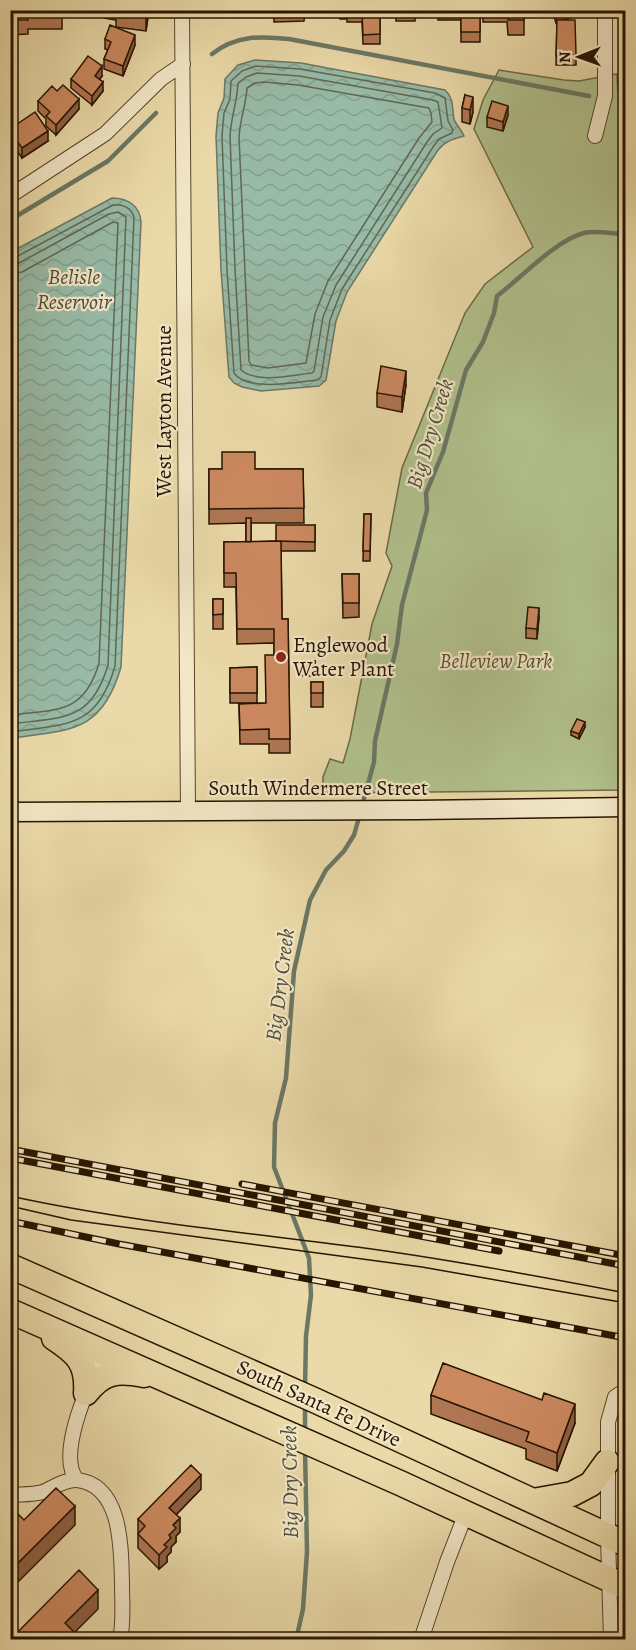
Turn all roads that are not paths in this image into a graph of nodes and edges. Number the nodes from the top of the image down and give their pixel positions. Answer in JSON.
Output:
{"nodes":[{"id":1,"x":182,"y":10,"type":"edge"},
{"id":2,"x":605,"y":10,"type":"edge"},
{"id":3,"x":183,"y":64,"type":"junction"},
{"id":4,"x":595,"y":136,"type":"dead end"},
{"id":5,"x":10,"y":196,"type":"edge"},
{"id":6,"x":626,"y":807,"type":"edge"},
{"id":7,"x":188,"y":811,"type":"junction"},
{"id":8,"x":10,"y":812,"type":"edge"},
{"id":9,"x":10,"y":1266,"type":"edge"},
{"id":10,"x":15,"y":1312,"type":"edge"},
{"id":11,"x":104,"y":1351,"type":"junction"},
{"id":12,"x":164,"y":1379,"type":"junction"},
{"id":13,"x":626,"y":1390,"type":"edge"},
{"id":14,"x":86,"y":1393,"type":"junction"},
{"id":15,"x":607,"y":1462,"type":"junction"},
{"id":16,"x":77,"y":1480,"type":"junction"},
{"id":17,"x":10,"y":1495,"type":"edge"},
{"id":18,"x":532,"y":1501,"type":"junction"},
{"id":19,"x":466,"y":1514,"type":"junction"},
{"id":20,"x":617,"y":1540,"type":"edge"},
{"id":21,"x":617,"y":1583,"type":"edge"},
{"id":22,"x":120,"y":1640,"type":"edge"},
{"id":23,"x":421,"y":1640,"type":"edge"},
{"id":24,"x":611,"y":1640,"type":"edge"}],
"edges":[{"from":1,"to":3,"type":"street","name":"West Layton Avenue"},
{"from":2,"to":4,"type":"street"},
{"from":3,"to":5,"type":"street"},
{"from":3,"to":7,"type":"street","name":"West Layton Avenue"},
{"from":6,"to":7,"type":"street","name":"South Windermere Street"},
{"from":7,"to":8,"type":"street","name":"South Windermere Street"},
{"from":9,"to":18,"type":"highway","name":"South Santa Fe Drive"},
{"from":10,"to":11,"type":"highway","name":"South Santa Fe Drive"},
{"from":10,"to":14,"type":"highway"},
{"from":11,"to":12,"type":"highway","name":"South Santa Fe Drive"},
{"from":11,"to":14,"type":"street"},
{"from":12,"to":14,"type":"highway"},
{"from":12,"to":19,"type":"highway","name":"South Santa Fe Drive"},
{"from":13,"to":15,"type":"street"},
{"from":14,"to":16,"type":"street"},
{"from":15,"to":18,"type":"highway"},
{"from":15,"to":20,"type":"street"},
{"from":16,"to":17,"type":"street"},
{"from":16,"to":22,"type":"street"},
{"from":18,"to":20,"type":"highway","name":"South Santa Fe Drive"},
{"from":19,"to":21,"type":"highway","name":"South Santa Fe Drive"},
{"from":19,"to":23,"type":"street"},
{"from":20,"to":21,"type":"street"},
{"from":21,"to":24,"type":"street"}]}
